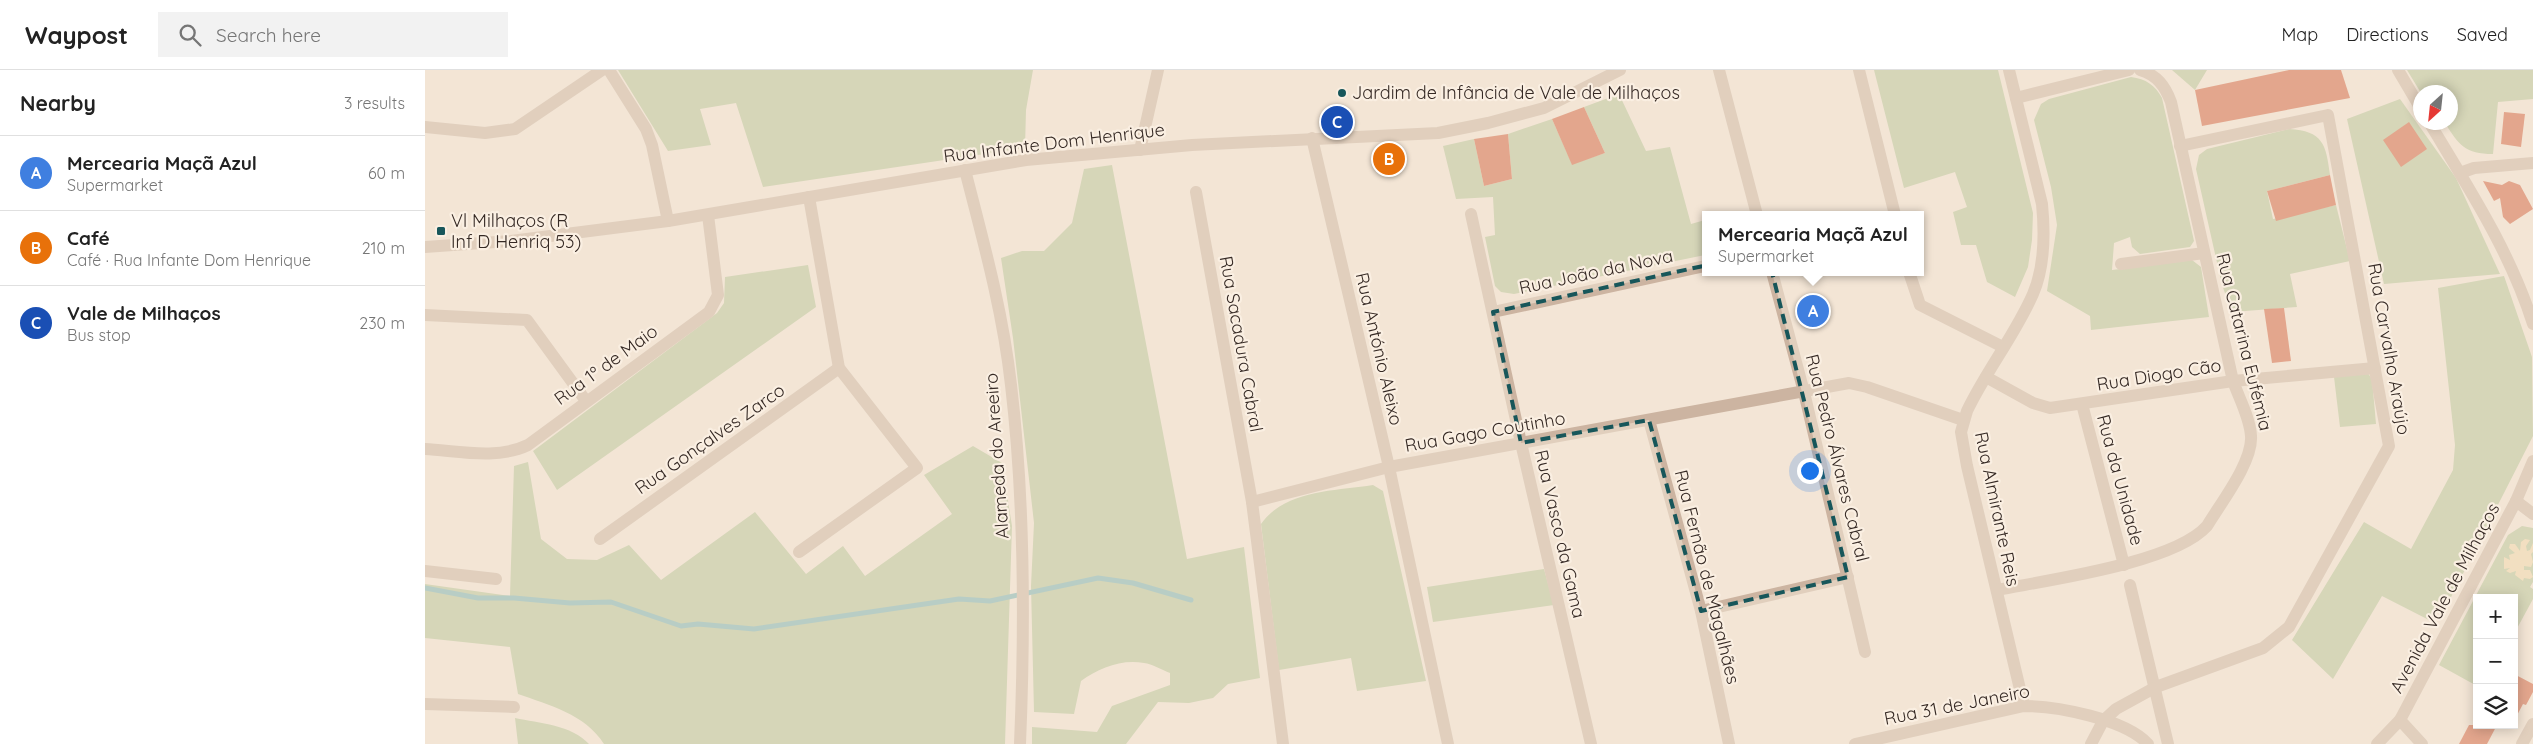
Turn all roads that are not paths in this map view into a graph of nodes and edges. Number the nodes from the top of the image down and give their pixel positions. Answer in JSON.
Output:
{"nodes":[{"id":1,"x":602,"y":70,"type":"edge"},
{"id":2,"x":609,"y":70,"type":"edge"},
{"id":3,"x":1158,"y":70,"type":"edge"},
{"id":4,"x":1620,"y":70,"type":"edge"},
{"id":5,"x":1719,"y":70,"type":"edge"},
{"id":6,"x":1859,"y":70,"type":"edge"},
{"id":7,"x":2009,"y":70,"type":"edge"},
{"id":8,"x":2129,"y":70,"type":"edge"},
{"id":9,"x":2140,"y":70,"type":"edge"},
{"id":10,"x":2398,"y":70,"type":"edge"},
{"id":11,"x":2413,"y":95,"type":"edge"},
{"id":12,"x":2016,"y":98,"type":"junction"},
{"id":13,"x":425,"y":127,"type":"edge"},
{"id":14,"x":2434,"y":130,"type":"edge"},
{"id":15,"x":1312,"y":138,"type":"junction"},
{"id":16,"x":2180,"y":146,"type":"junction"},
{"id":17,"x":1140,"y":150,"type":"junction"},
{"id":18,"x":2533,"y":163,"type":"edge"},
{"id":19,"x":965,"y":170,"type":"junction"},
{"id":20,"x":2460,"y":173,"type":"junction"},
{"id":21,"x":1195,"y":192,"type":"dead end"},
{"id":22,"x":809,"y":197,"type":"junction"},
{"id":23,"x":1756,"y":211,"type":"edge"},
{"id":24,"x":1894,"y":211,"type":"edge"},
{"id":25,"x":1471,"y":214,"type":"dead end"},
{"id":26,"x":708,"y":215,"type":"junction"},
{"id":27,"x":668,"y":221,"type":"junction"},
{"id":28,"x":425,"y":247,"type":"edge"},
{"id":29,"x":2205,"y":253,"type":"junction"},
{"id":30,"x":2121,"y":264,"type":"dead end"},
{"id":31,"x":1702,"y":267,"type":"edge"},
{"id":32,"x":1773,"y":276,"type":"edge"},
{"id":33,"x":1910,"y":276,"type":"edge"},
{"id":34,"x":2529,"y":299,"type":"edge"},
{"id":35,"x":1493,"y":312,"type":"junction"},
{"id":36,"x":425,"y":315,"type":"edge"},
{"id":37,"x":2533,"y":324,"type":"edge"},
{"id":38,"x":2003,"y":347,"type":"junction"},
{"id":39,"x":839,"y":368,"type":"junction"},
{"id":40,"x":2375,"y":368,"type":"junction"},
{"id":41,"x":1985,"y":377,"type":"junction"},
{"id":42,"x":2233,"y":381,"type":"junction"},
{"id":43,"x":1804,"y":392,"type":"junction"},
{"id":44,"x":586,"y":401,"type":"junction"},
{"id":45,"x":2082,"y":404,"type":"junction"},
{"id":46,"x":1649,"y":420,"type":"junction"},
{"id":47,"x":1963,"y":420,"type":"junction"},
{"id":48,"x":1521,"y":443,"type":"junction"},
{"id":49,"x":425,"y":449,"type":"edge"},
{"id":50,"x":2533,"y":461,"type":"edge"},
{"id":51,"x":1389,"y":467,"type":"junction"},
{"id":52,"x":2516,"y":501,"type":"junction"},
{"id":53,"x":1252,"y":502,"type":"junction"},
{"id":54,"x":2533,"y":514,"type":"edge"},
{"id":55,"x":600,"y":539,"type":"dead end"},
{"id":56,"x":799,"y":552,"type":"dead end"},
{"id":57,"x":2124,"y":565,"type":"junction"},
{"id":58,"x":425,"y":571,"type":"edge"},
{"id":59,"x":1848,"y":577,"type":"junction"},
{"id":60,"x":497,"y":579,"type":"dead end"},
{"id":61,"x":2130,"y":585,"type":"dead end"},
{"id":62,"x":1997,"y":590,"type":"junction"},
{"id":63,"x":1701,"y":611,"type":"junction"},
{"id":64,"x":1865,"y":652,"type":"dead end"},
{"id":65,"x":2156,"y":687,"type":"junction"},
{"id":66,"x":425,"y":704,"type":"edge"},
{"id":67,"x":2024,"y":706,"type":"junction"},
{"id":68,"x":514,"y":708,"type":"dead end"},
{"id":69,"x":2400,"y":720,"type":"junction"},
{"id":70,"x":2103,"y":721,"type":"junction"},
{"id":71,"x":2533,"y":724,"type":"edge"},
{"id":72,"x":1020,"y":744,"type":"edge"},
{"id":73,"x":1283,"y":744,"type":"edge"},
{"id":74,"x":1448,"y":744,"type":"edge"},
{"id":75,"x":1591,"y":744,"type":"edge"},
{"id":76,"x":1729,"y":744,"type":"edge"},
{"id":77,"x":1855,"y":744,"type":"edge"},
{"id":78,"x":2091,"y":744,"type":"edge"},
{"id":79,"x":2148,"y":744,"type":"edge"},
{"id":80,"x":2168,"y":744,"type":"edge"},
{"id":81,"x":2377,"y":744,"type":"edge"},
{"id":82,"x":2422,"y":744,"type":"edge"},
{"id":83,"x":2522,"y":744,"type":"edge"}],
"edges":[{"from":1,"to":13,"type":"street"},
{"from":2,"to":27,"type":"street"},
{"from":3,"to":17,"type":"street"},
{"from":4,"to":15,"type":"street","name":"Rua Infante Dom Henrique"},
{"from":5,"to":23,"type":"street"},
{"from":6,"to":24,"type":"street"},
{"from":7,"to":12,"type":"street","name":"Rua Almirante Reis"},
{"from":8,"to":12,"type":"street"},
{"from":9,"to":16,"type":"street","name":"Rua Catarina Eufémia"},
{"from":10,"to":11,"type":"street"},
{"from":12,"to":38,"type":"street","name":"Rua Almirante Reis"},
{"from":14,"to":20,"type":"street"},
{"from":15,"to":17,"type":"street","name":"Rua Infante Dom Henrique"},
{"from":15,"to":51,"type":"street","name":"Rua António Aleixo"},
{"from":16,"to":29,"type":"street","name":"Rua Catarina Eufémia"},
{"from":16,"to":40,"type":"street","name":"Rua Carvalho Araújo"},
{"from":17,"to":19,"type":"street","name":"Rua Infante Dom Henrique"},
{"from":18,"to":20,"type":"street"},
{"from":19,"to":22,"type":"street","name":"Rua Infante Dom Henrique"},
{"from":19,"to":72,"type":"street","name":"Alameda do Areeiro"},
{"from":20,"to":34,"type":"street"},
{"from":21,"to":53,"type":"street","name":"Rua Sacadura Cabral"},
{"from":22,"to":26,"type":"street","name":"Rua Infante Dom Henrique"},
{"from":22,"to":39,"type":"street"},
{"from":25,"to":35,"type":"street","name":"Rua Vasco da Gama"},
{"from":26,"to":27,"type":"street","name":"Rua Infante Dom Henrique"},
{"from":26,"to":44,"type":"street","name":"Rua 1º de Maio"},
{"from":27,"to":28,"type":"street","name":"Rua Infante Dom Henrique"},
{"from":29,"to":30,"type":"street"},
{"from":29,"to":42,"type":"street","name":"Rua Catarina Eufémia"},
{"from":31,"to":35,"type":"street","name":"Rua João da Nova"},
{"from":32,"to":43,"type":"street","name":"Rua Pedro Álvares Cabral"},
{"from":33,"to":38,"type":"street"},
{"from":34,"to":37,"type":"street"},
{"from":35,"to":48,"type":"street","name":"Rua Vasco da Gama"},
{"from":36,"to":44,"type":"street"},
{"from":38,"to":41,"type":"street","name":"Rua Almirante Reis"},
{"from":39,"to":55,"type":"street","name":"Rua Gonçalves Zarco"},
{"from":39,"to":56,"type":"street"},
{"from":40,"to":42,"type":"street","name":"Rua Diogo Cão"},
{"from":40,"to":65,"type":"street","name":"Rua Carvalho Araújo"},
{"from":41,"to":45,"type":"street","name":"Rua Diogo Cão"},
{"from":41,"to":47,"type":"street","name":"Rua Almirante Reis"},
{"from":42,"to":45,"type":"street","name":"Rua Diogo Cão"},
{"from":42,"to":57,"type":"street","name":"Rua Catarina Eufémia"},
{"from":43,"to":46,"type":"street","name":"Rua Gago Coutinho"},
{"from":43,"to":47,"type":"street","name":"Rua Gago Coutinho"},
{"from":43,"to":59,"type":"street","name":"Rua Pedro Álvares Cabral"},
{"from":44,"to":49,"type":"street","name":"Rua 1º de Maio"},
{"from":45,"to":57,"type":"street","name":"Rua da Unidade"},
{"from":46,"to":48,"type":"street","name":"Rua Gago Coutinho"},
{"from":46,"to":63,"type":"street","name":"Rua Fernão de Magalhães"},
{"from":47,"to":62,"type":"street","name":"Rua Almirante Reis"},
{"from":48,"to":51,"type":"street","name":"Rua Gago Coutinho"},
{"from":48,"to":75,"type":"street","name":"Rua Vasco da Gama"},
{"from":50,"to":52,"type":"street","name":"Avenida Vale de Milhaços"},
{"from":51,"to":53,"type":"street","name":"Rua Gago Coutinho"},
{"from":51,"to":74,"type":"street","name":"Rua António Aleixo"},
{"from":52,"to":54,"type":"street"},
{"from":52,"to":69,"type":"street","name":"Avenida Vale de Milhaços"},
{"from":53,"to":73,"type":"street"},
{"from":57,"to":62,"type":"street","name":"Rua Catarina Eufémia"},
{"from":58,"to":60,"type":"street"},
{"from":59,"to":63,"type":"street"},
{"from":59,"to":64,"type":"street","name":"Rua Pedro Álvares Cabral"},
{"from":61,"to":65,"type":"street"},
{"from":62,"to":67,"type":"street","name":"Rua Almirante Reis"},
{"from":63,"to":76,"type":"street","name":"Rua Fernão de Magalhães"},
{"from":65,"to":70,"type":"street","name":"Rua Carvalho Araújo"},
{"from":65,"to":80,"type":"street"},
{"from":66,"to":68,"type":"street"},
{"from":67,"to":70,"type":"street","name":"Rua 31 de Janeiro"},
{"from":67,"to":77,"type":"street","name":"Rua 31 de Janeiro"},
{"from":69,"to":81,"type":"street","name":"Avenida Vale de Milhaços"},
{"from":69,"to":82,"type":"street"},
{"from":70,"to":78,"type":"street"},
{"from":70,"to":79,"type":"street","name":"Rua 31 de Janeiro"},
{"from":71,"to":83,"type":"street"}]}
